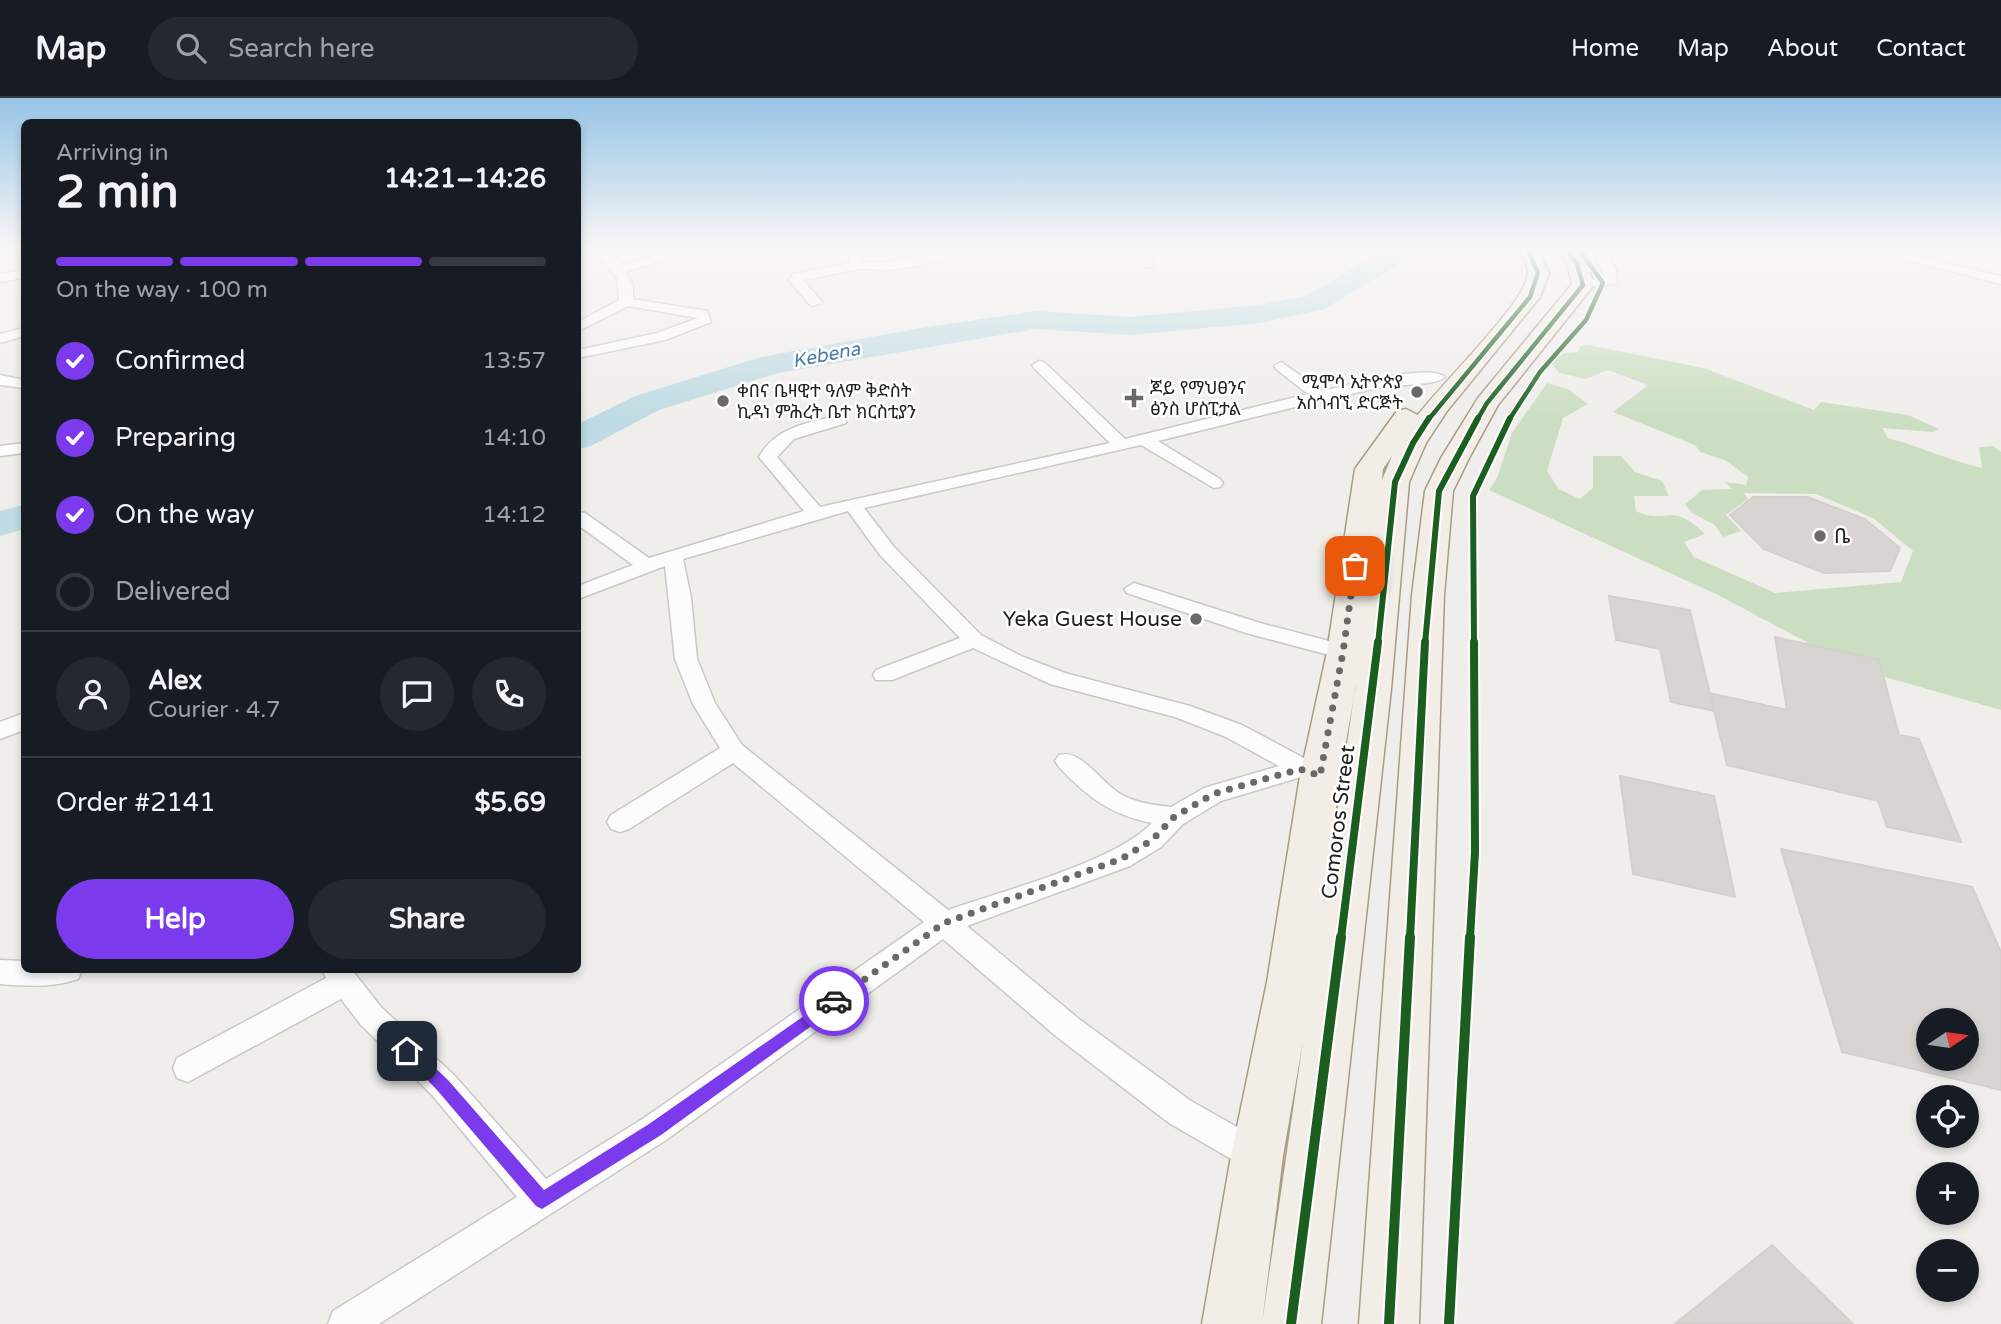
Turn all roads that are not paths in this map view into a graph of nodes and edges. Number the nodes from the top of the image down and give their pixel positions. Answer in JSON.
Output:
{"nodes":[{"id":1,"x":620,"y":305,"type":"edge"},
{"id":2,"x":646,"y":305,"type":"edge"},
{"id":3,"x":1498,"y":305,"type":"edge"},
{"id":4,"x":1522,"y":305,"type":"edge"},
{"id":5,"x":1566,"y":305,"type":"edge"},
{"id":6,"x":581,"y":325,"type":"edge"},
{"id":7,"x":21,"y":333,"type":"edge"},
{"id":8,"x":0,"y":338,"type":"edge"},
{"id":9,"x":581,"y":353,"type":"edge"},
{"id":10,"x":1039,"y":365,"type":"dead end"},
{"id":11,"x":1281,"y":366,"type":"dead end"},
{"id":12,"x":1437,"y":377,"type":"junction"},
{"id":13,"x":0,"y":380,"type":"edge"},
{"id":14,"x":21,"y":384,"type":"edge"},
{"id":15,"x":1320,"y":396,"type":"junction"},
{"id":16,"x":840,"y":420,"type":"dead end"},
{"id":17,"x":1144,"y":440,"type":"junction"},
{"id":18,"x":1122,"y":445,"type":"junction"},
{"id":19,"x":21,"y":448,"type":"edge"},
{"id":20,"x":0,"y":451,"type":"edge"},
{"id":21,"x":1214,"y":483,"type":"dead end"},
{"id":22,"x":853,"y":505,"type":"junction"},
{"id":23,"x":816,"y":513,"type":"junction"},
{"id":24,"x":581,"y":519,"type":"edge"},
{"id":25,"x":673,"y":556,"type":"junction"},
{"id":26,"x":646,"y":565,"type":"junction"},
{"id":27,"x":1134,"y":589,"type":"dead end"},
{"id":28,"x":581,"y":592,"type":"edge"},
{"id":29,"x":974,"y":640,"type":"junction"},
{"id":30,"x":1343,"y":652,"type":"junction"},
{"id":31,"x":884,"y":675,"type":"dead end"},
{"id":32,"x":21,"y":722,"type":"edge"},
{"id":33,"x":0,"y":731,"type":"edge"},
{"id":34,"x":734,"y":751,"type":"junction"},
{"id":35,"x":1067,"y":761,"type":"dead end"},
{"id":36,"x":1310,"y":772,"type":"junction"},
{"id":37,"x":1174,"y":817,"type":"junction"},
{"id":38,"x":620,"y":822,"type":"dead end"},
{"id":39,"x":944,"y":923,"type":"junction"},
{"id":40,"x":0,"y":972,"type":"edge"},
{"id":41,"x":21,"y":973,"type":"edge"},
{"id":42,"x":22,"y":973,"type":"edge"},
{"id":43,"x":49,"y":973,"type":"edge"},
{"id":44,"x":340,"y":976,"type":"edge"},
{"id":45,"x":188,"y":1068,"type":"dead end"},
{"id":46,"x":1257,"y":1156,"type":"junction"},
{"id":47,"x":542,"y":1200,"type":"junction"},
{"id":48,"x":346,"y":1324,"type":"edge"},
{"id":49,"x":1232,"y":1324,"type":"edge"},
{"id":50,"x":1292,"y":1324,"type":"edge"},
{"id":51,"x":1389,"y":1324,"type":"edge"}],
"edges":[{"from":1,"to":6,"type":"street"},
{"from":2,"to":9,"type":"street"},
{"from":3,"to":12,"type":"main road"},
{"from":4,"to":50,"type":"main road","name":"Comoros Street"},
{"from":5,"to":51,"type":"main road"},
{"from":7,"to":8,"type":"street"},
{"from":10,"to":18,"type":"street"},
{"from":11,"to":15,"type":"street"},
{"from":12,"to":15,"type":"street"},
{"from":12,"to":30,"type":"main road"},
{"from":13,"to":14,"type":"street"},
{"from":15,"to":17,"type":"street"},
{"from":16,"to":23,"type":"street"},
{"from":17,"to":18,"type":"street"},
{"from":17,"to":21,"type":"street"},
{"from":18,"to":22,"type":"street"},
{"from":19,"to":20,"type":"street"},
{"from":22,"to":23,"type":"street"},
{"from":22,"to":29,"type":"street"},
{"from":23,"to":25,"type":"street"},
{"from":24,"to":26,"type":"street"},
{"from":25,"to":26,"type":"street"},
{"from":25,"to":34,"type":"street"},
{"from":26,"to":28,"type":"street"},
{"from":27,"to":30,"type":"street"},
{"from":29,"to":31,"type":"street"},
{"from":29,"to":36,"type":"street"},
{"from":30,"to":36,"type":"main road"},
{"from":32,"to":33,"type":"street"},
{"from":34,"to":38,"type":"street"},
{"from":34,"to":39,"type":"street"},
{"from":35,"to":37,"type":"street"},
{"from":36,"to":37,"type":"street"},
{"from":36,"to":46,"type":"main road"},
{"from":37,"to":39,"type":"street"},
{"from":39,"to":46,"type":"street"},
{"from":39,"to":47,"type":"street"},
{"from":40,"to":41,"type":"street"},
{"from":42,"to":43,"type":"street"},
{"from":44,"to":45,"type":"street"},
{"from":44,"to":47,"type":"street"},
{"from":46,"to":49,"type":"main road"},
{"from":47,"to":48,"type":"street"}]}
